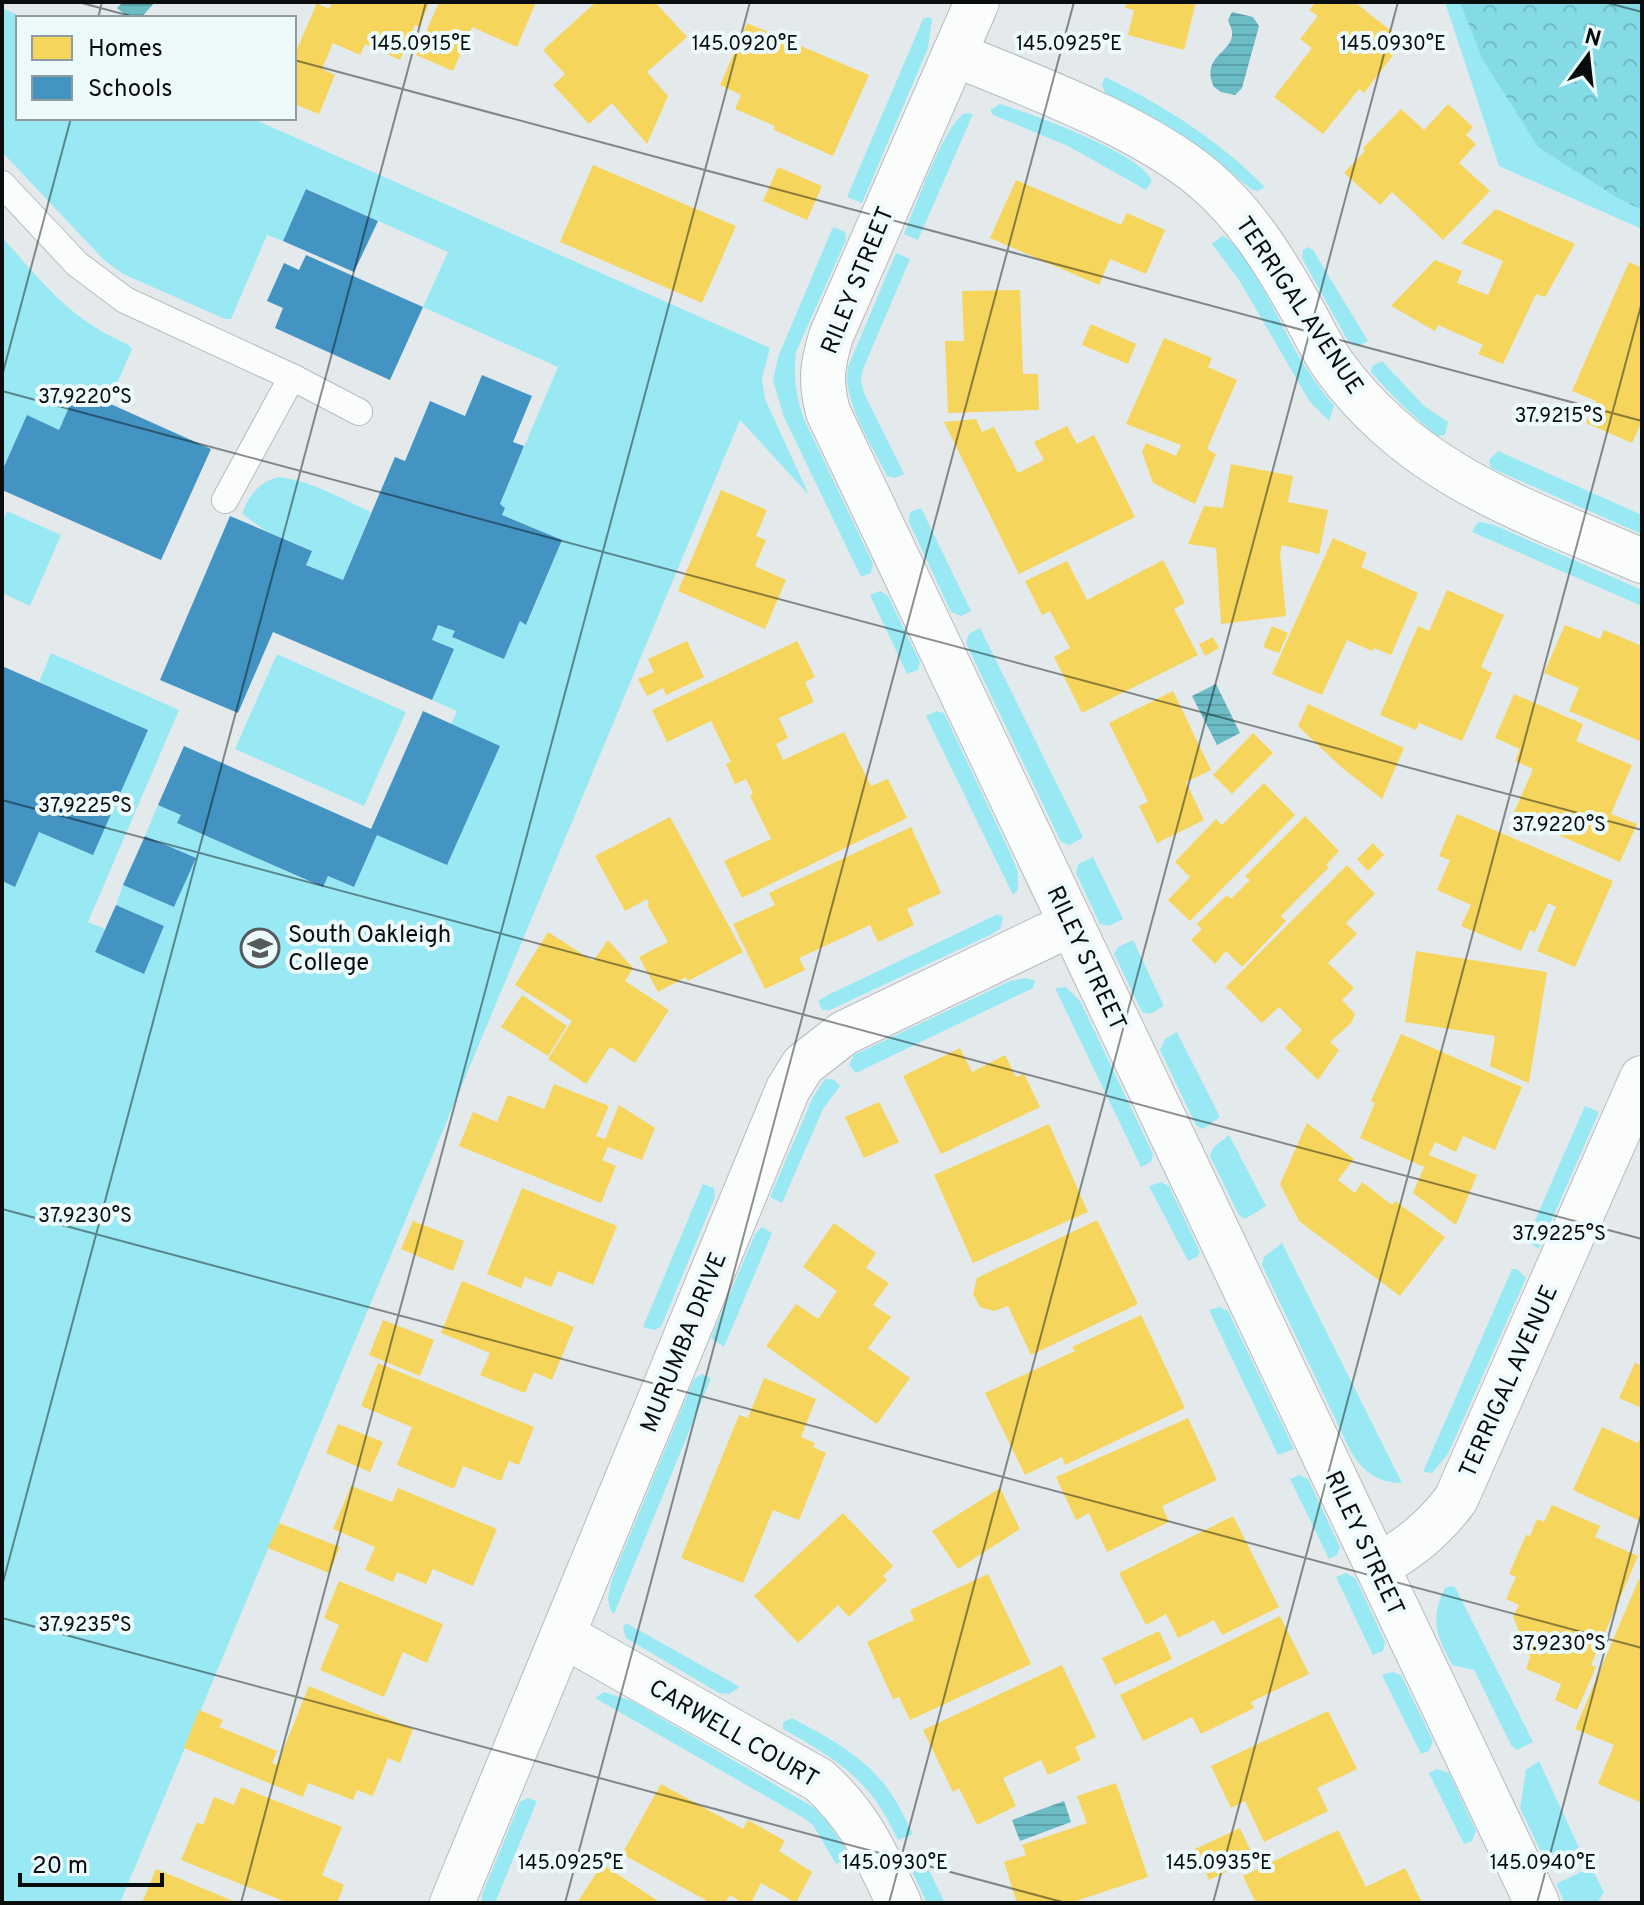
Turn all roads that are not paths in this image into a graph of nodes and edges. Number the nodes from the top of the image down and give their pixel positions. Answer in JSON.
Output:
{"nodes":[{"id":1,"x":977,"y":2,"type":"edge"},
{"id":2,"x":954,"y":54,"type":"junction"},
{"id":3,"x":2,"y":184,"type":"edge"},
{"id":4,"x":292,"y":377,"type":"junction"},
{"id":5,"x":359,"y":412,"type":"dead end"},
{"id":6,"x":225,"y":500,"type":"dead end"},
{"id":7,"x":1642,"y":561,"type":"edge"},
{"id":8,"x":1071,"y":924,"type":"junction"},
{"id":9,"x":1642,"y":1078,"type":"edge"},
{"id":10,"x":1377,"y":1567,"type":"junction"},
{"id":11,"x":563,"y":1635,"type":"junction"},
{"id":12,"x":452,"y":1903,"type":"edge"},
{"id":13,"x":899,"y":1903,"type":"edge"},
{"id":14,"x":1537,"y":1903,"type":"edge"}],
"edges":[{"from":1,"to":2,"type":"street","name":"RILEY STREET"},
{"from":2,"to":7,"type":"street","name":"TERRIGAL AVENUE"},
{"from":2,"to":8,"type":"street","name":"RILEY STREET"},
{"from":3,"to":4,"type":"lane"},
{"from":4,"to":5,"type":"lane"},
{"from":4,"to":6,"type":"lane"},
{"from":8,"to":10,"type":"street","name":"RILEY STREET"},
{"from":8,"to":11,"type":"street","name":"MURUMBA DRIVE"},
{"from":9,"to":10,"type":"street","name":"TERRIGAL AVENUE"},
{"from":10,"to":14,"type":"street","name":"RILEY STREET"},
{"from":11,"to":12,"type":"street","name":"MURUMBA DRIVE"},
{"from":11,"to":13,"type":"street","name":"CARWELL COURT"}]}
